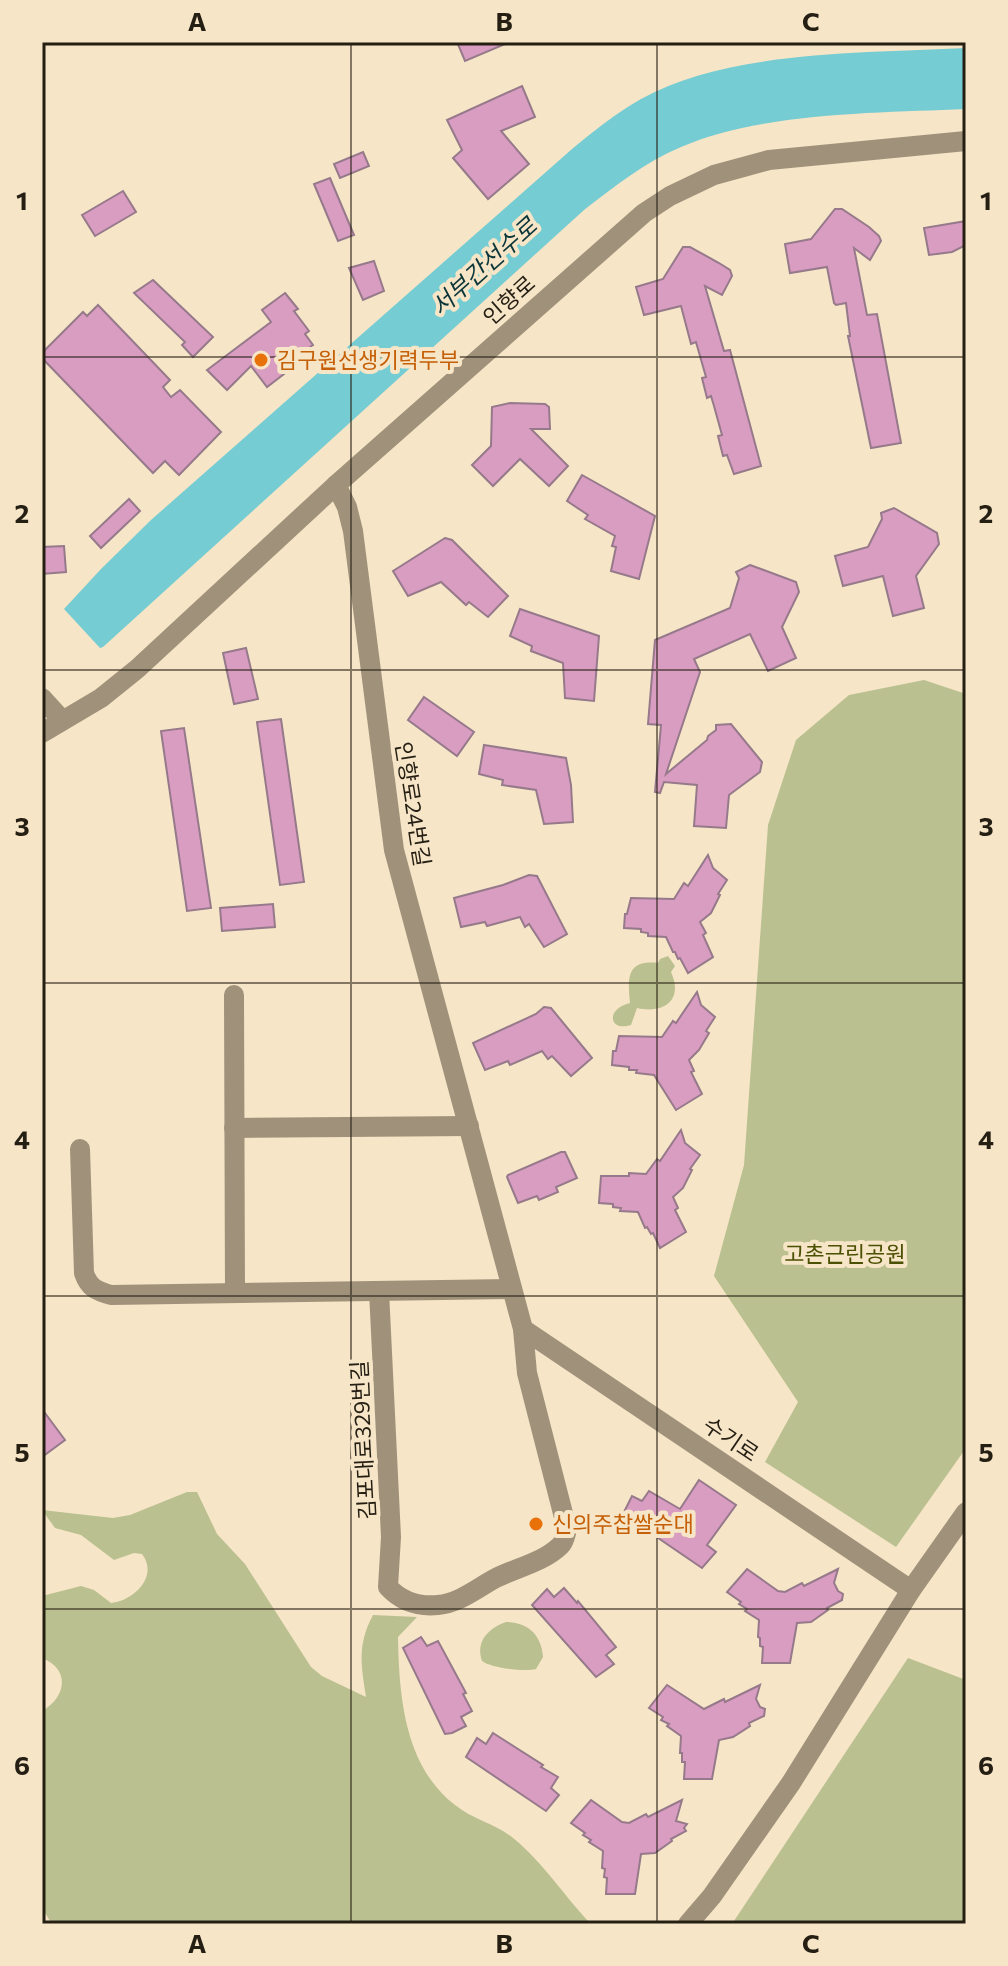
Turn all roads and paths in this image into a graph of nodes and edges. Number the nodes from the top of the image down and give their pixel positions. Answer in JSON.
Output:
{"nodes":[{"id":1,"x":966,"y":141,"type":"edge"},
{"id":2,"x":336,"y":485,"type":"junction"},
{"id":3,"x":42,"y":698,"type":"edge"},
{"id":4,"x":62,"y":720,"type":"junction"},
{"id":5,"x":42,"y":733,"type":"edge"},
{"id":6,"x":234,"y":995,"type":"dead end"},
{"id":7,"x":469,"y":1126,"type":"junction"},
{"id":8,"x":234,"y":1128,"type":"junction"},
{"id":9,"x":80,"y":1149,"type":"dead end"},
{"id":10,"x":512,"y":1289,"type":"junction"},
{"id":11,"x":379,"y":1291,"type":"junction"},
{"id":12,"x":235,"y":1293,"type":"junction"},
{"id":13,"x":523,"y":1329,"type":"junction"},
{"id":14,"x":966,"y":1512,"type":"edge"},
{"id":15,"x":388,"y":1587,"type":"joint"},
{"id":16,"x":911,"y":1590,"type":"junction"},
{"id":17,"x":688,"y":1924,"type":"edge"}],
"edges":[{"from":1,"to":2,"type":"street","name":"인향로"},
{"from":2,"to":4,"type":"street","name":"인향로"},
{"from":2,"to":7,"type":"street","name":"인향로24번길"},
{"from":3,"to":4,"type":"street"},
{"from":4,"to":5,"type":"street","name":"인향로"},
{"from":6,"to":8,"type":"street"},
{"from":7,"to":8,"type":"street"},
{"from":7,"to":10,"type":"street","name":"인향로24번길"},
{"from":8,"to":12,"type":"street"},
{"from":9,"to":12,"type":"street"},
{"from":10,"to":11,"type":"street"},
{"from":10,"to":13,"type":"street","name":"인향로24번길"},
{"from":11,"to":12,"type":"street"},
{"from":11,"to":15,"type":"street","name":"김포대로329번길"},
{"from":13,"to":15,"type":"street","name":"인향로24번길"},
{"from":13,"to":16,"type":"street","name":"수기로"},
{"from":14,"to":16,"type":"street"},
{"from":16,"to":17,"type":"street"}]}
